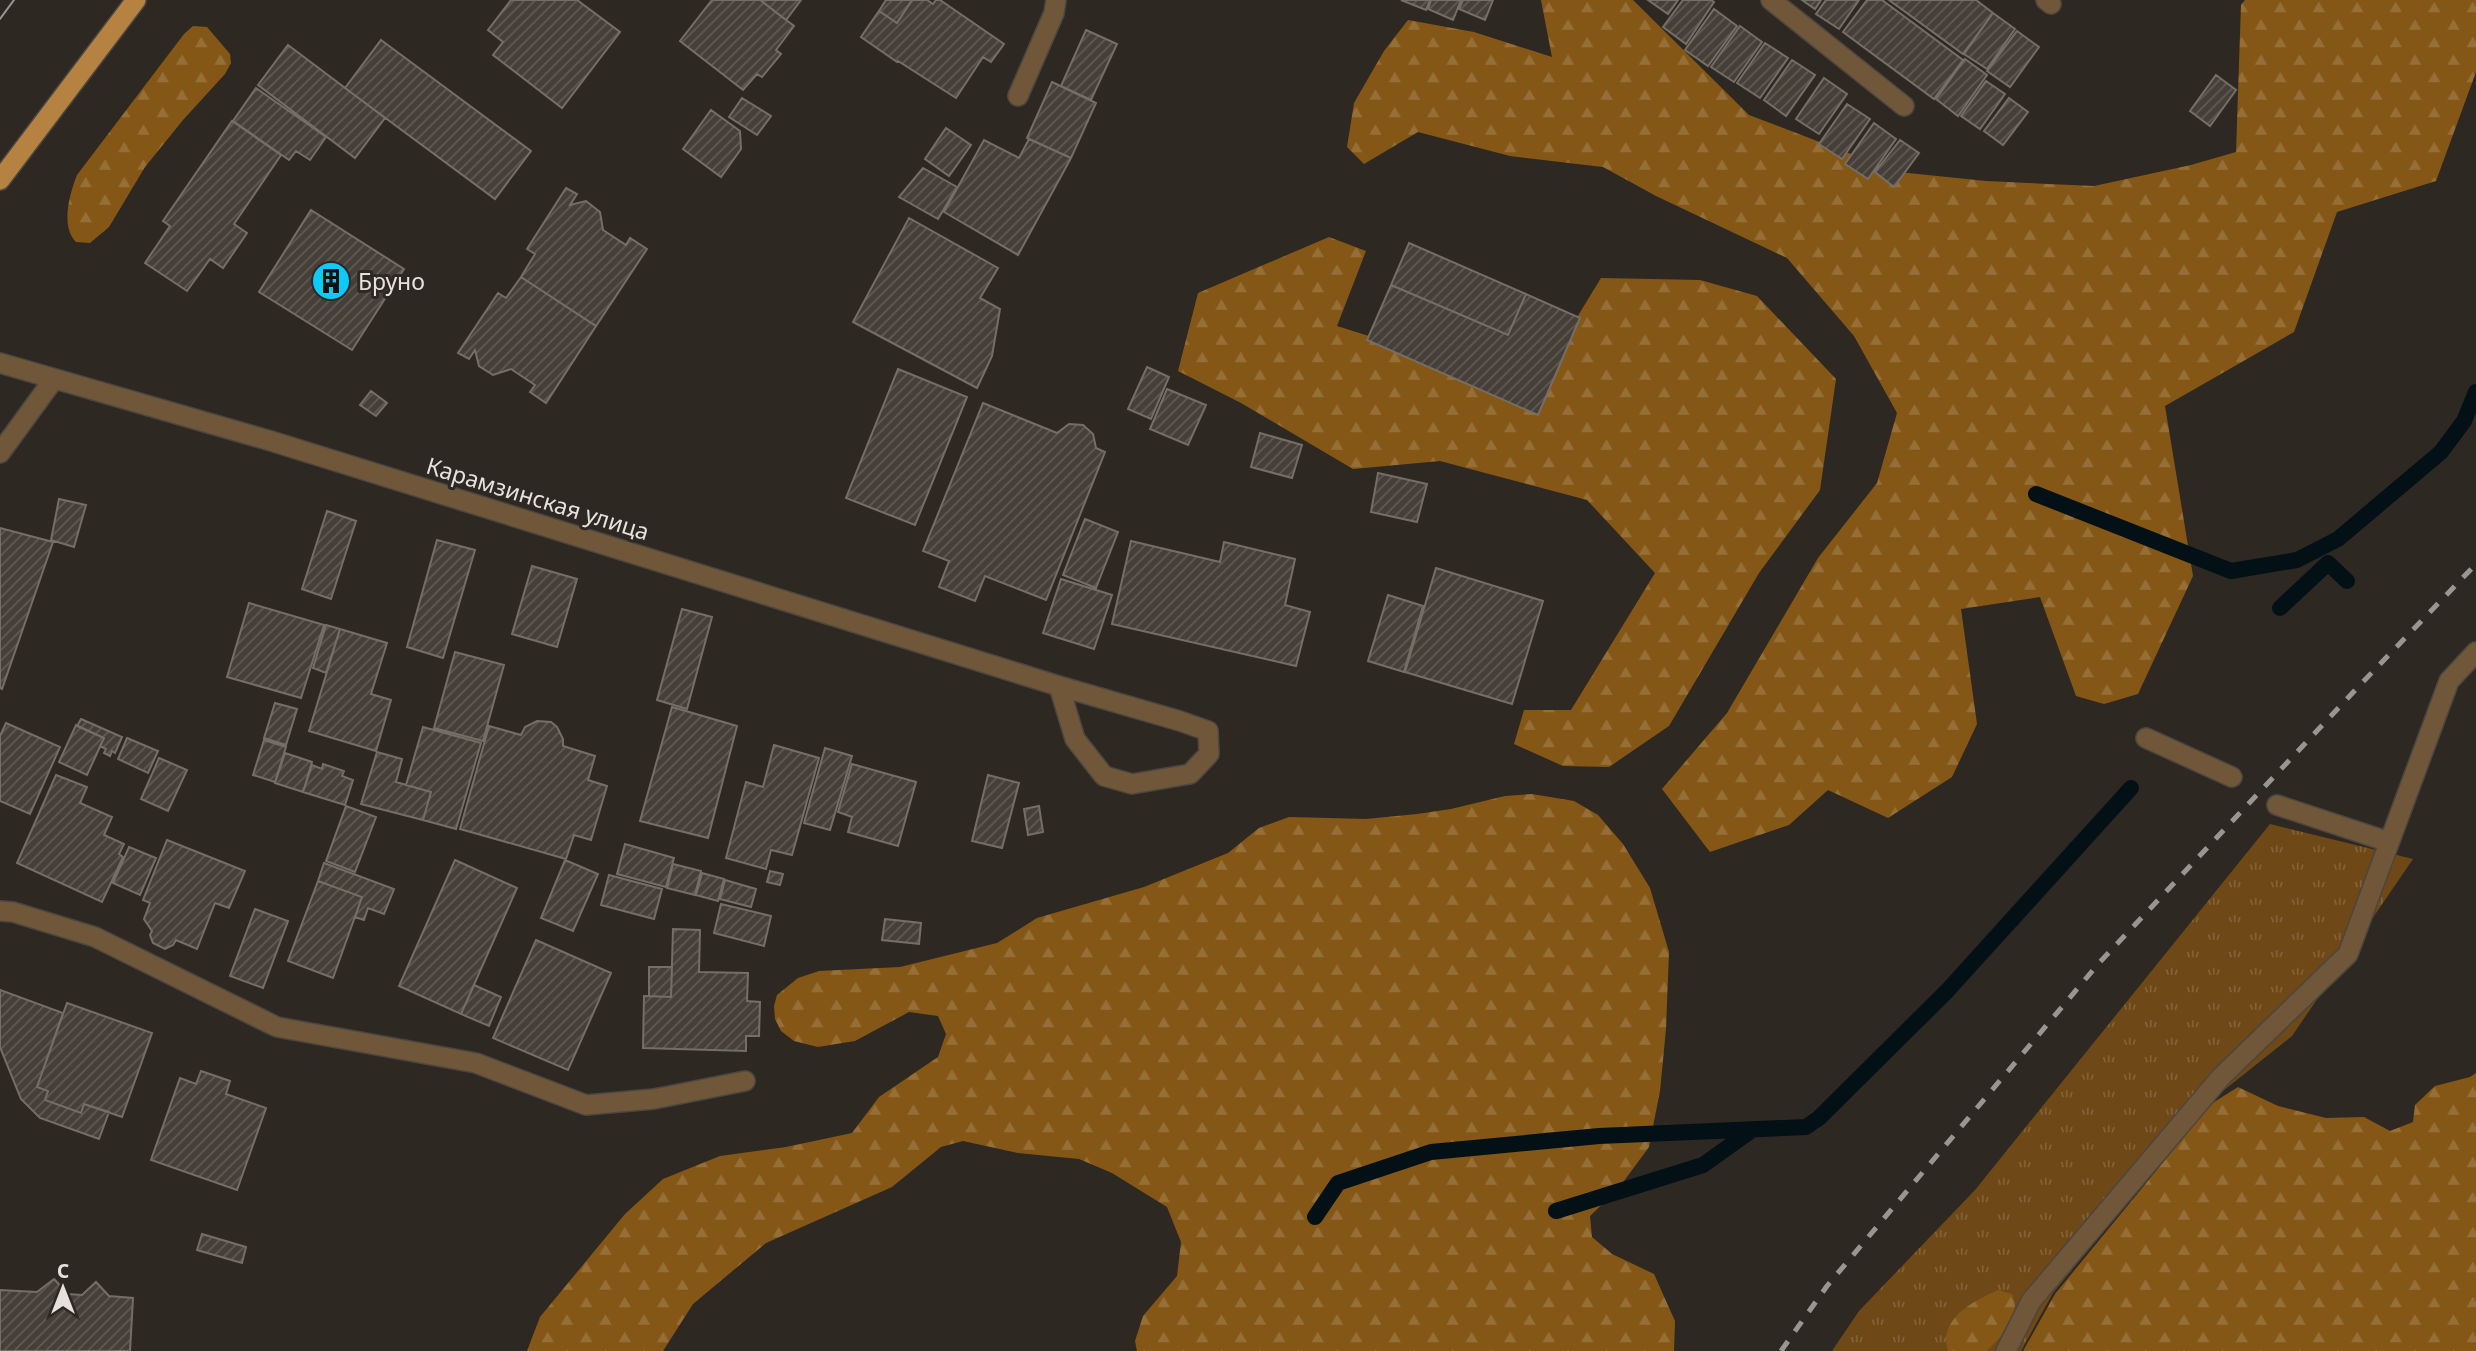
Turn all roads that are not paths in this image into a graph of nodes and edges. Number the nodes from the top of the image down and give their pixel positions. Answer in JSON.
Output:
{"nodes":[{"id":1,"x":136,"y":0,"type":"edge"},
{"id":2,"x":1056,"y":0,"type":"edge"},
{"id":3,"x":1772,"y":0,"type":"edge"},
{"id":4,"x":1018,"y":96,"type":"dead end"},
{"id":5,"x":1905,"y":106,"type":"dead end"},
{"id":6,"x":0,"y":180,"type":"edge"},
{"id":7,"x":0,"y":363,"type":"edge"},
{"id":8,"x":54,"y":379,"type":"junction"},
{"id":9,"x":0,"y":453,"type":"edge"},
{"id":10,"x":2476,"y":652,"type":"edge"},
{"id":11,"x":1059,"y":686,"type":"junction"},
{"id":12,"x":2146,"y":738,"type":"dead end"},
{"id":13,"x":2232,"y":777,"type":"dead end"},
{"id":14,"x":2277,"y":805,"type":"dead end"},
{"id":15,"x":2389,"y":842,"type":"junction"},
{"id":16,"x":0,"y":911,"type":"edge"},
{"id":17,"x":745,"y":1080,"type":"dead end"},
{"id":18,"x":2006,"y":1351,"type":"edge"}],
"edges":[{"from":1,"to":6,"type":"main road"},
{"from":2,"to":4,"type":"street"},
{"from":3,"to":5,"type":"street"},
{"from":7,"to":8,"type":"street","name":"Карамзинская улица"},
{"from":8,"to":9,"type":"street"},
{"from":8,"to":11,"type":"street","name":"Карамзинская улица"},
{"from":10,"to":15,"type":"street"},
{"from":11,"to":11,"type":"street","name":"Карамзинская улица"},
{"from":12,"to":13,"type":"street"},
{"from":14,"to":15,"type":"street"},
{"from":15,"to":18,"type":"street"},
{"from":16,"to":17,"type":"street"}]}
